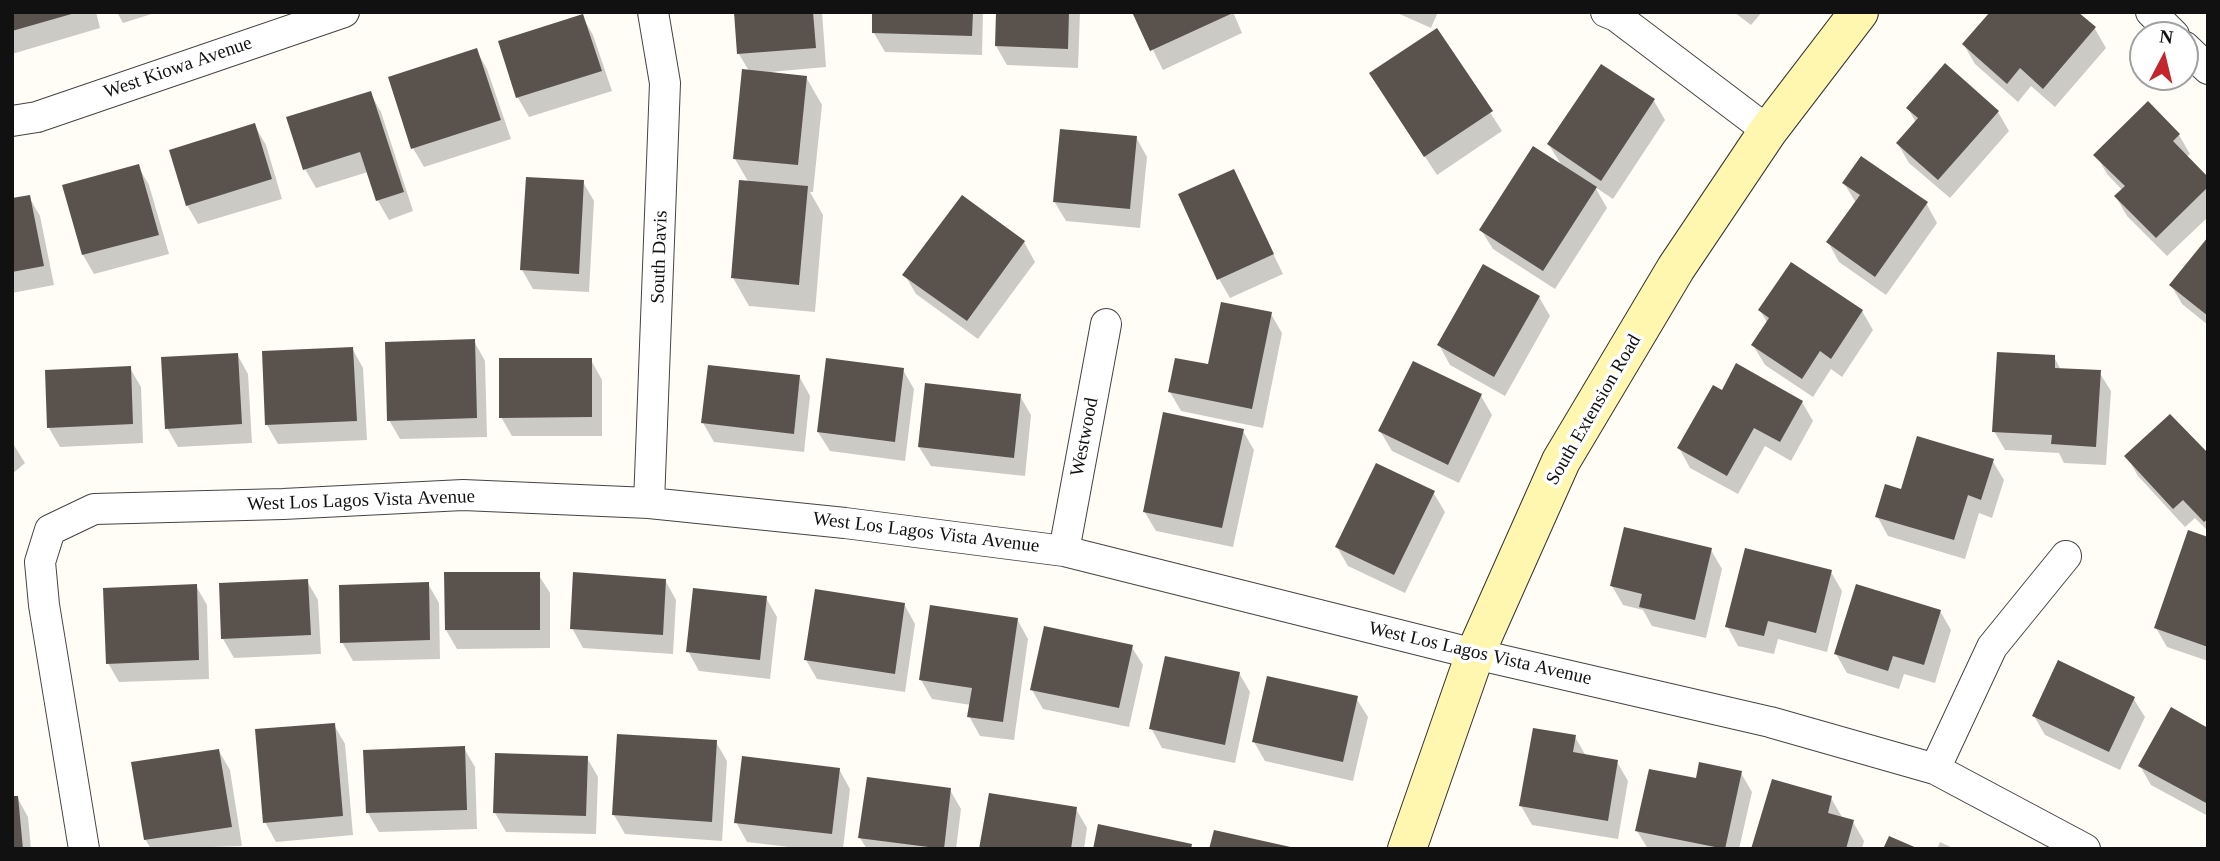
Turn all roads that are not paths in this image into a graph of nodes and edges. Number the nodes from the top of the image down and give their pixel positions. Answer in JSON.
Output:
{"nodes":[{"id":1,"x":344,"y":12,"type":"edge"},
{"id":2,"x":653,"y":12,"type":"edge"},
{"id":3,"x":1605,"y":12,"type":"edge"},
{"id":4,"x":1859,"y":12,"type":"edge"},
{"id":5,"x":284,"y":21,"type":"edge"},
{"id":6,"x":12,"y":121,"type":"edge"},
{"id":7,"x":1768,"y":131,"type":"junction"},
{"id":8,"x":1107,"y":324,"type":"dead end"},
{"id":9,"x":649,"y":503,"type":"junction"},
{"id":10,"x":1064,"y":551,"type":"junction"},
{"id":11,"x":2066,"y":556,"type":"dead end"},
{"id":12,"x":1475,"y":654,"type":"junction"},
{"id":13,"x":1935,"y":769,"type":"junction"},
{"id":14,"x":84,"y":849,"type":"edge"},
{"id":15,"x":1407,"y":849,"type":"edge"},
{"id":16,"x":2085,"y":849,"type":"edge"}],
"edges":[{"from":1,"to":5,"type":"street","name":"West Kiowa Avenue"},
{"from":2,"to":9,"type":"street","name":"South Davis"},
{"from":3,"to":7,"type":"street"},
{"from":4,"to":7,"type":"street","name":"South Extension Road"},
{"from":5,"to":6,"type":"street","name":"West Kiowa Avenue"},
{"from":7,"to":12,"type":"street","name":"South Extension Road"},
{"from":8,"to":10,"type":"street","name":"Westwood"},
{"from":9,"to":10,"type":"street","name":"West Los Lagos Vista Avenue"},
{"from":9,"to":14,"type":"street","name":"West Los Lagos Vista Avenue"},
{"from":10,"to":12,"type":"street","name":"West Los Lagos Vista Avenue"},
{"from":11,"to":13,"type":"street"},
{"from":12,"to":13,"type":"street","name":"West Los Lagos Vista Avenue"},
{"from":12,"to":15,"type":"street","name":"South Extension Road"},
{"from":13,"to":16,"type":"street","name":"West Los Lagos Vista Avenue"}]}
